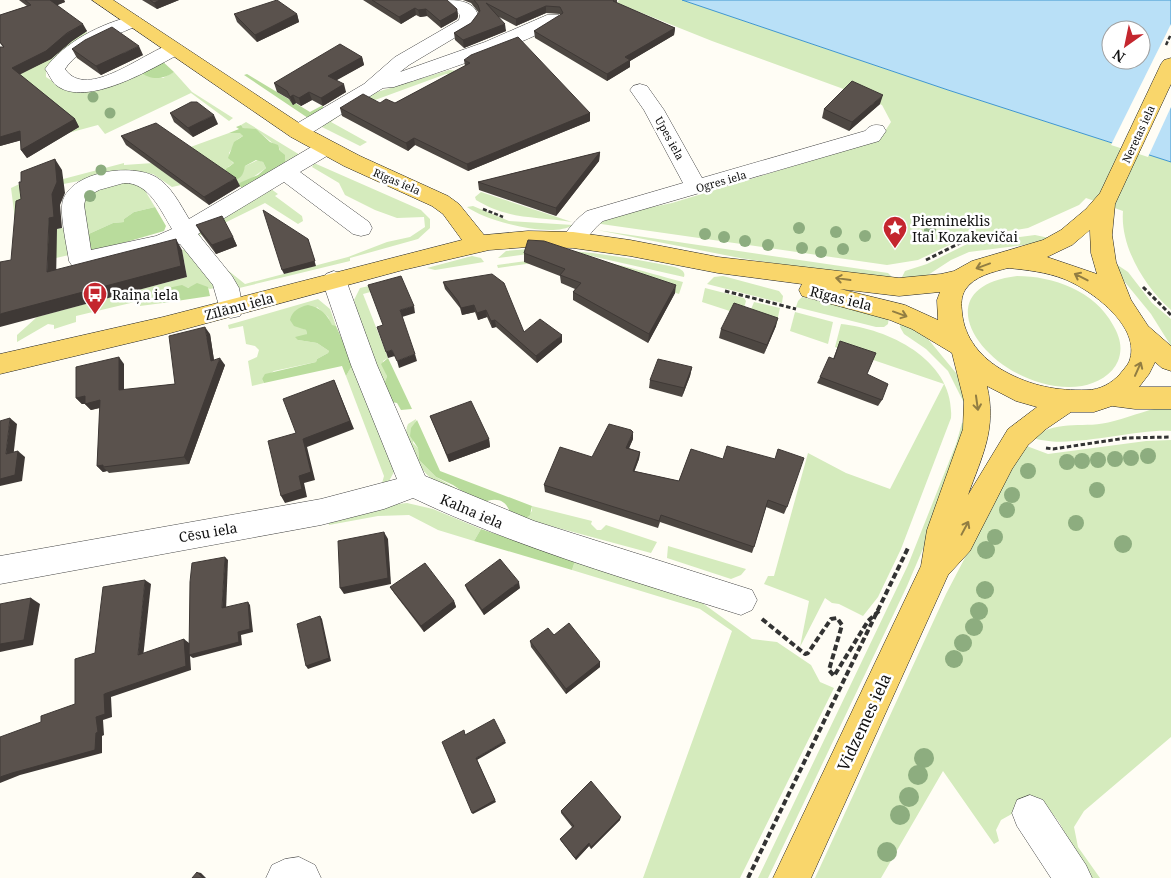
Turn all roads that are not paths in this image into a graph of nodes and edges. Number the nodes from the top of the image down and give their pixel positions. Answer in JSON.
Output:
{"nodes":[{"id":1,"x":101,"y":0,"type":"edge"},
{"id":2,"x":451,"y":0,"type":"edge"},
{"id":3,"x":553,"y":19,"type":"edge"},
{"id":4,"x":133,"y":21,"type":"junction"},
{"id":5,"x":174,"y":49,"type":"junction"},
{"id":6,"x":1171,"y":64,"type":"edge"},
{"id":7,"x":371,"y":88,"type":"junction"},
{"id":8,"x":640,"y":90,"type":"dead end"},
{"id":9,"x":876,"y":131,"type":"dead end"},
{"id":10,"x":298,"y":132,"type":"junction"},
{"id":11,"x":325,"y":148,"type":"junction"},
{"id":12,"x":285,"y":172,"type":"junction"},
{"id":13,"x":697,"y":188,"type":"junction"},
{"id":14,"x":1104,"y":204,"type":"junction"},
{"id":15,"x":361,"y":228,"type":"dead end"},
{"id":16,"x":185,"y":232,"type":"junction"},
{"id":17,"x":573,"y":240,"type":"junction"},
{"id":18,"x":478,"y":244,"type":"junction"},
{"id":19,"x":1008,"y":260,"type":"junction"},
{"id":20,"x":718,"y":265,"type":"junction"},
{"id":21,"x":960,"y":278,"type":"junction"},
{"id":22,"x":334,"y":280,"type":"junction"},
{"id":23,"x":1120,"y":304,"type":"junction"},
{"id":24,"x":230,"y":308,"type":"junction"},
{"id":25,"x":1139,"y":333,"type":"junction"},
{"id":26,"x":963,"y":350,"type":"junction"},
{"id":27,"x":1171,"y":361,"type":"edge"},
{"id":28,"x":0,"y":364,"type":"edge"},
{"id":29,"x":1112,"y":395,"type":"junction"},
{"id":30,"x":1171,"y":398,"type":"edge"},
{"id":31,"x":1066,"y":402,"type":"junction"},
{"id":32,"x":414,"y":485,"type":"junction"},
{"id":33,"x":936,"y":566,"type":"junction"},
{"id":34,"x":0,"y":570,"type":"edge"},
{"id":35,"x":741,"y":600,"type":"road end"},
{"id":36,"x":1030,"y":813,"type":"dead end"},
{"id":37,"x":285,"y":878,"type":"edge"},
{"id":38,"x":302,"y":878,"type":"edge"},
{"id":39,"x":792,"y":878,"type":"edge"},
{"id":40,"x":1073,"y":878,"type":"edge"}],
"edges":[{"from":1,"to":4,"type":"main road","name":"Rīgas iela"},
{"from":2,"to":7,"type":"street"},
{"from":3,"to":7,"type":"street"},
{"from":4,"to":5,"type":"main road","name":"Rīgas iela"},
{"from":4,"to":5,"type":"street"},
{"from":5,"to":10,"type":"main road","name":"Rīgas iela"},
{"from":6,"to":14,"type":"main road","name":"Neretas iela"},
{"from":7,"to":10,"type":"street"},
{"from":8,"to":13,"type":"street","name":"Upes iela"},
{"from":9,"to":13,"type":"street","name":"Ogres iela"},
{"from":10,"to":11,"type":"main road","name":"Rīgas iela"},
{"from":11,"to":12,"type":"street"},
{"from":11,"to":18,"type":"main road","name":"Rīgas iela"},
{"from":12,"to":15,"type":"street"},
{"from":12,"to":16,"type":"street"},
{"from":13,"to":17,"type":"street","name":"Ogres iela"},
{"from":14,"to":19,"type":"main road"},
{"from":14,"to":23,"type":"main road"},
{"from":16,"to":16,"type":"street"},
{"from":16,"to":24,"type":"street"},
{"from":17,"to":18,"type":"main road","name":"Rīgas iela"},
{"from":17,"to":20,"type":"main road","name":"Rīgas iela"},
{"from":18,"to":22,"type":"main road","name":"Zīlānu iela"},
{"from":19,"to":21,"type":"main road","one_way":true},
{"from":23,"to":19,"type":"main road","one_way":true},
{"from":21,"to":20,"type":"main road","name":"Rīgas iela","one_way":true},
{"from":20,"to":26,"type":"main road","name":"Rīgas iela","one_way":true},
{"from":21,"to":26,"type":"main road"},
{"from":22,"to":24,"type":"main road","name":"Zīlānu iela"},
{"from":22,"to":32,"type":"street"},
{"from":23,"to":25,"type":"main road"},
{"from":24,"to":28,"type":"main road","name":"Zīlānu iela"},
{"from":25,"to":27,"type":"main road"},
{"from":29,"to":25,"type":"main road","one_way":true},
{"from":26,"to":31,"type":"main road"},
{"from":26,"to":33,"type":"main road","name":"Vidzemes iela","one_way":true},
{"from":29,"to":30,"type":"main road"},
{"from":29,"to":31,"type":"main road"},
{"from":33,"to":31,"type":"main road","name":"Vidzemes iela","one_way":true},
{"from":32,"to":34,"type":"street","name":"Cēsu iela"},
{"from":32,"to":35,"type":"street","name":"Kalna iela"},
{"from":33,"to":39,"type":"main road","name":"Vidzemes iela"},
{"from":36,"to":40,"type":"street"},
{"from":37,"to":38,"type":"street"}]}
